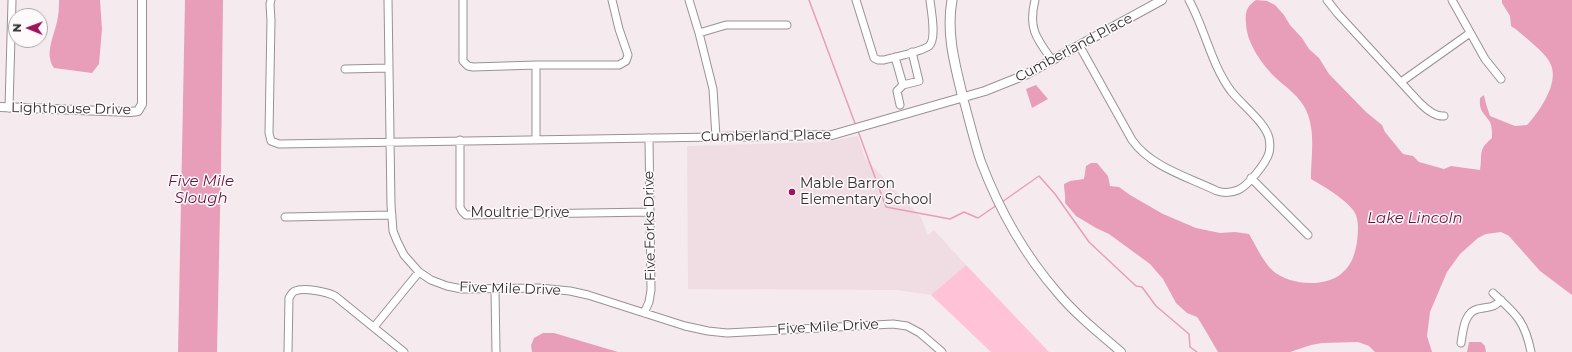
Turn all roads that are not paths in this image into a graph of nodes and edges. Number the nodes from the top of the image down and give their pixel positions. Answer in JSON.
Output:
{"nodes":[{"id":1,"x":12,"y":0,"type":"edge"},
{"id":2,"x":142,"y":0,"type":"edge"},
{"id":3,"x":271,"y":0,"type":"edge"},
{"id":4,"x":388,"y":0,"type":"edge"},
{"id":5,"x":463,"y":0,"type":"edge"},
{"id":6,"x":612,"y":0,"type":"edge"},
{"id":7,"x":689,"y":0,"type":"edge"},
{"id":8,"x":856,"y":0,"type":"edge"},
{"id":9,"x":930,"y":0,"type":"edge"},
{"id":10,"x":952,"y":0,"type":"edge"},
{"id":11,"x":1035,"y":0,"type":"edge"},
{"id":12,"x":1162,"y":0,"type":"edge"},
{"id":13,"x":1189,"y":0,"type":"edge"},
{"id":14,"x":1327,"y":0,"type":"edge"},
{"id":15,"x":1452,"y":0,"type":"edge"},
{"id":16,"x":787,"y":25,"type":"dead end"},
{"id":17,"x":699,"y":33,"type":"junction"},
{"id":18,"x":1470,"y":33,"type":"junction"},
{"id":19,"x":1079,"y":45,"type":"junction"},
{"id":20,"x":912,"y":52,"type":"junction"},
{"id":21,"x":895,"y":57,"type":"junction"},
{"id":22,"x":1052,"y":60,"type":"junction"},
{"id":23,"x":536,"y":65,"type":"junction"},
{"id":24,"x":389,"y":68,"type":"junction"},
{"id":25,"x":345,"y":69,"type":"dead end"},
{"id":26,"x":1501,"y":79,"type":"dead end"},
{"id":27,"x":1401,"y":82,"type":"junction"},
{"id":28,"x":903,"y":85,"type":"junction"},
{"id":29,"x":963,"y":98,"type":"junction"},
{"id":30,"x":900,"y":105,"type":"dead end"},
{"id":31,"x":0,"y":108,"type":"edge"},
{"id":32,"x":9,"y":108,"type":"junction"},
{"id":33,"x":1444,"y":116,"type":"dead end"},
{"id":34,"x":716,"y":137,"type":"junction"},
{"id":35,"x":649,"y":138,"type":"junction"},
{"id":36,"x":460,"y":140,"type":"junction"},
{"id":37,"x":536,"y":140,"type":"junction"},
{"id":38,"x":390,"y":141,"type":"junction"},
{"id":39,"x":1251,"y":178,"type":"junction"},
{"id":40,"x":650,"y":212,"type":"junction"},
{"id":41,"x":392,"y":216,"type":"junction"},
{"id":42,"x":285,"y":217,"type":"dead end"},
{"id":43,"x":1308,"y":235,"type":"dead end"},
{"id":44,"x":419,"y":272,"type":"junction"},
{"id":45,"x":495,"y":289,"type":"junction"},
{"id":46,"x":1493,"y":293,"type":"dead end"},
{"id":47,"x":1501,"y":300,"type":"junction"},
{"id":48,"x":644,"y":313,"type":"junction"},
{"id":49,"x":374,"y":327,"type":"junction"},
{"id":50,"x":1461,"y":343,"type":"dead end"},
{"id":51,"x":288,"y":352,"type":"edge"},
{"id":52,"x":404,"y":352,"type":"edge"},
{"id":53,"x":496,"y":352,"type":"edge"},
{"id":54,"x":942,"y":352,"type":"edge"},
{"id":55,"x":1121,"y":352,"type":"edge"},
{"id":56,"x":1532,"y":352,"type":"edge"}],
"edges":[{"from":1,"to":32,"type":"street"},
{"from":2,"to":32,"type":"street","name":"Lighthouse Drive"},
{"from":3,"to":38,"type":"street","name":"Cumberland Place"},
{"from":4,"to":24,"type":"street","name":"Five Mile Drive"},
{"from":5,"to":23,"type":"street"},
{"from":6,"to":23,"type":"street"},
{"from":7,"to":17,"type":"street"},
{"from":8,"to":21,"type":"street"},
{"from":9,"to":20,"type":"street"},
{"from":10,"to":29,"type":"main road"},
{"from":11,"to":22,"type":"street"},
{"from":12,"to":19,"type":"street","name":"Cumberland Place"},
{"from":13,"to":39,"type":"street"},
{"from":14,"to":27,"type":"street"},
{"from":15,"to":18,"type":"street"},
{"from":16,"to":17,"type":"street"},
{"from":17,"to":34,"type":"street"},
{"from":18,"to":26,"type":"street"},
{"from":18,"to":27,"type":"street"},
{"from":19,"to":22,"type":"street","name":"Cumberland Place"},
{"from":19,"to":39,"type":"street"},
{"from":20,"to":21,"type":"street"},
{"from":20,"to":28,"type":"street"},
{"from":21,"to":28,"type":"street"},
{"from":22,"to":29,"type":"street","name":"Cumberland Place"},
{"from":23,"to":37,"type":"street"},
{"from":24,"to":25,"type":"street"},
{"from":24,"to":38,"type":"street","name":"Five Mile Drive"},
{"from":27,"to":33,"type":"street"},
{"from":28,"to":30,"type":"street"},
{"from":29,"to":34,"type":"street","name":"Cumberland Place"},
{"from":29,"to":55,"type":"street"},
{"from":31,"to":32,"type":"street","name":"Lighthouse Drive"},
{"from":34,"to":35,"type":"street","name":"Cumberland Place"},
{"from":35,"to":37,"type":"street","name":"Cumberland Place"},
{"from":35,"to":40,"type":"street","name":"Five Forks Drive"},
{"from":36,"to":37,"type":"street","name":"Cumberland Place"},
{"from":36,"to":38,"type":"street","name":"Cumberland Place"},
{"from":36,"to":40,"type":"street","name":"Moultrie Drive"},
{"from":38,"to":41,"type":"street","name":"Five Mile Drive"},
{"from":39,"to":43,"type":"street"},
{"from":40,"to":48,"type":"street","name":"Five Forks Drive"},
{"from":41,"to":42,"type":"street"},
{"from":41,"to":44,"type":"street","name":"Five Mile Drive"},
{"from":44,"to":45,"type":"street","name":"Five Mile Drive"},
{"from":44,"to":49,"type":"street"},
{"from":45,"to":48,"type":"street","name":"Five Mile Drive"},
{"from":45,"to":53,"type":"street"},
{"from":46,"to":47,"type":"street"},
{"from":47,"to":50,"type":"street"},
{"from":47,"to":56,"type":"street"},
{"from":48,"to":54,"type":"street","name":"Five Mile Drive"},
{"from":49,"to":51,"type":"street"},
{"from":49,"to":52,"type":"street"}]}
